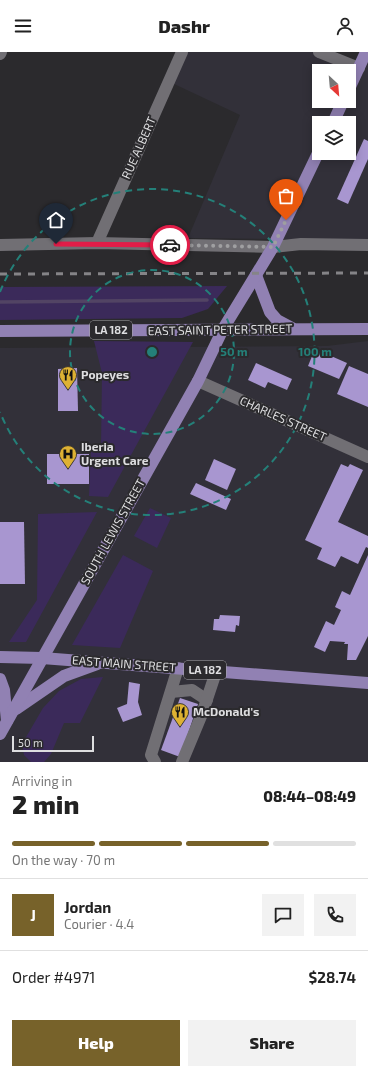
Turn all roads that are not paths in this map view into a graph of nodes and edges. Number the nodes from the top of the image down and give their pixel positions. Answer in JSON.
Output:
{"nodes":[{"id":1,"x":182,"y":52,"type":"edge"},
{"id":2,"x":319,"y":52,"type":"edge"},
{"id":3,"x":366,"y":52,"type":"edge"},
{"id":4,"x":359,"y":68,"type":"junction"},
{"id":5,"x":356,"y":74,"type":"edge"},
{"id":6,"x":315,"y":160,"type":"edge"},
{"id":7,"x":97,"y":244,"type":"junction"},
{"id":8,"x":0,"y":245,"type":"edge"},
{"id":9,"x":368,"y":245,"type":"edge"},
{"id":10,"x":273,"y":247,"type":"junction"},
{"id":11,"x":256,"y":275,"type":"junction"},
{"id":12,"x":223,"y":329,"type":"junction"},
{"id":13,"x":293,"y":329,"type":"junction"},
{"id":14,"x":368,"y":329,"type":"edge"},
{"id":15,"x":0,"y":330,"type":"edge"},
{"id":16,"x":198,"y":381,"type":"junction"},
{"id":17,"x":368,"y":457,"type":"edge"},
{"id":18,"x":0,"y":657,"type":"edge"},
{"id":19,"x":42,"y":658,"type":"junction"},
{"id":20,"x":102,"y":662,"type":"junction"},
{"id":21,"x":178,"y":668,"type":"junction"},
{"id":22,"x":216,"y":672,"type":"junction"},
{"id":23,"x":0,"y":678,"type":"edge"},
{"id":24,"x":368,"y":683,"type":"edge"},
{"id":25,"x":171,"y":692,"type":"junction"},
{"id":26,"x":207,"y":700,"type":"junction"},
{"id":27,"x":10,"y":716,"type":"junction"},
{"id":28,"x":0,"y":734,"type":"edge"},
{"id":29,"x":155,"y":762,"type":"edge"},
{"id":30,"x":182,"y":762,"type":"edge"}],
"edges":[{"from":1,"to":7,"type":"street","name":"RUE ALBERT"},
{"from":2,"to":4,"type":"street"},
{"from":3,"to":4,"type":"main road"},
{"from":4,"to":5,"type":"main road"},
{"from":6,"to":10,"type":"main road","name":"SOUTH LEWIS STREET"},
{"from":7,"to":8,"type":"street"},
{"from":7,"to":10,"type":"street"},
{"from":9,"to":10,"type":"street"},
{"from":10,"to":11,"type":"main road","name":"SOUTH LEWIS STREET"},
{"from":11,"to":12,"type":"main road","name":"SOUTH LEWIS STREET"},
{"from":11,"to":13,"type":"main road"},
{"from":12,"to":13,"type":"main road","name":"EAST SAINT PETER STREET","number":"LA 182"},
{"from":12,"to":15,"type":"main road","name":"EAST SAINT PETER STREET","number":"LA 182"},
{"from":12,"to":16,"type":"main road","name":"SOUTH LEWIS STREET"},
{"from":13,"to":14,"type":"main road","name":"EAST SAINT PETER STREET","number":"LA 182"},
{"from":16,"to":17,"type":"street","name":"CHARLES STREET"},
{"from":16,"to":19,"type":"main road","name":"SOUTH LEWIS STREET"},
{"from":18,"to":19,"type":"main road","name":"EAST MAIN STREET","number":"LA 182"},
{"from":19,"to":20,"type":"main road","name":"EAST MAIN STREET","number":"LA 182"},
{"from":19,"to":27,"type":"main road","name":"SOUTH LEWIS STREET"},
{"from":20,"to":21,"type":"main road","name":"EAST MAIN STREET","number":"LA 182"},
{"from":20,"to":27,"type":"main road"},
{"from":21,"to":22,"type":"main road","name":"EAST MAIN STREET","number":"LA 182"},
{"from":21,"to":25,"type":"street"},
{"from":22,"to":24,"type":"main road","name":"EAST MAIN STREET","number":"LA 182"},
{"from":22,"to":26,"type":"street"},
{"from":23,"to":27,"type":"main road"},
{"from":25,"to":26,"type":"street"},
{"from":25,"to":29,"type":"street"},
{"from":26,"to":30,"type":"street"},
{"from":27,"to":28,"type":"main road","name":"SOUTH LEWIS STREET"}]}
